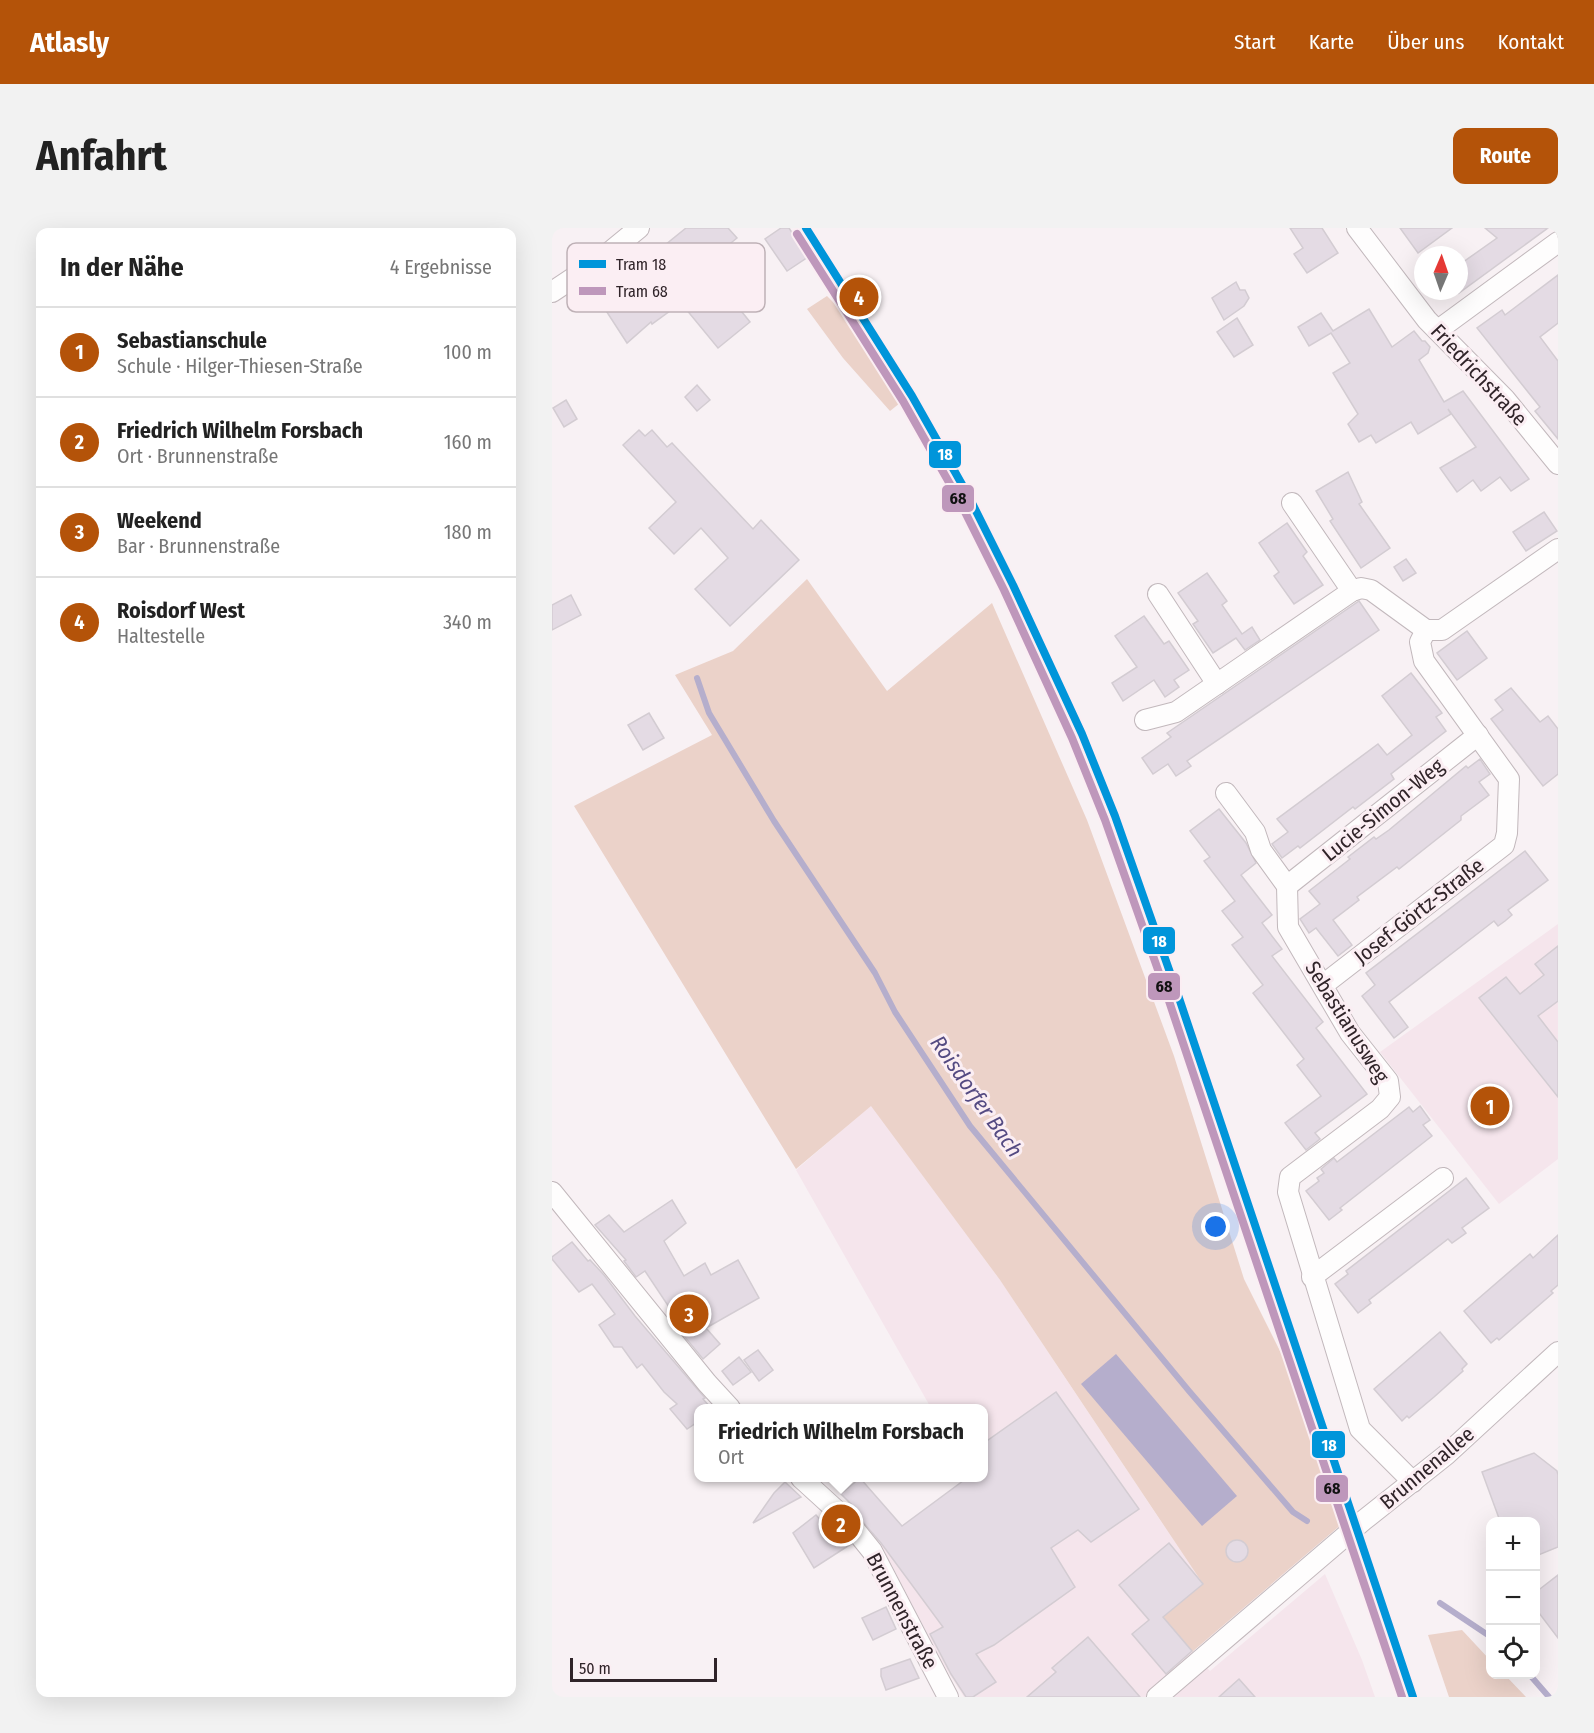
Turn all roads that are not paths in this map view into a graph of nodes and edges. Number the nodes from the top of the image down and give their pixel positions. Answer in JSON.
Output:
{"nodes":[{"id":1,"x":639,"y":228,"type":"edge"},
{"id":2,"x":1357,"y":228,"type":"edge"},
{"id":3,"x":1558,"y":242,"type":"edge"},
{"id":4,"x":621,"y":243,"type":"edge"},
{"id":5,"x":567,"y":282,"type":"edge"},
{"id":6,"x":552,"y":292,"type":"edge"},
{"id":7,"x":1438,"y":330,"type":"junction"},
{"id":8,"x":1558,"y":464,"type":"edge"},
{"id":9,"x":1292,"y":503,"type":"dead end"},
{"id":10,"x":1558,"y":549,"type":"edge"},
{"id":11,"x":1352,"y":591,"type":"junction"},
{"id":12,"x":1158,"y":594,"type":"dead end"},
{"id":13,"x":1426,"y":630,"type":"junction"},
{"id":14,"x":1217,"y":684,"type":"junction"},
{"id":15,"x":1145,"y":720,"type":"dead end"},
{"id":16,"x":1478,"y":735,"type":"junction"},
{"id":17,"x":1226,"y":793,"type":"dead end"},
{"id":18,"x":1287,"y":886,"type":"junction"},
{"id":19,"x":1323,"y":985,"type":"junction"},
{"id":20,"x":1443,"y":1178,"type":"dead end"},
{"id":21,"x":552,"y":1192,"type":"edge"},
{"id":22,"x":1312,"y":1277,"type":"junction"},
{"id":23,"x":1558,"y":1352,"type":"edge"},
{"id":24,"x":726,"y":1404,"type":"edge"},
{"id":25,"x":805,"y":1482,"type":"edge"},
{"id":26,"x":1413,"y":1482,"type":"junction"},
{"id":27,"x":945,"y":1696,"type":"edge"},
{"id":28,"x":1157,"y":1697,"type":"edge"}],
"edges":[{"from":1,"to":4,"type":"street"},
{"from":2,"to":7,"type":"street","name":"Friedrichstraße"},
{"from":3,"to":7,"type":"street"},
{"from":5,"to":6,"type":"street"},
{"from":7,"to":8,"type":"street","name":"Friedrichstraße"},
{"from":9,"to":11,"type":"street"},
{"from":10,"to":13,"type":"street"},
{"from":11,"to":13,"type":"street"},
{"from":11,"to":14,"type":"street"},
{"from":12,"to":14,"type":"street"},
{"from":13,"to":16,"type":"street"},
{"from":14,"to":15,"type":"street"},
{"from":16,"to":18,"type":"street","name":"Lucie-Simon-Weg"},
{"from":16,"to":19,"type":"street","name":"Josef-Görtz-Straße"},
{"from":17,"to":18,"type":"street"},
{"from":18,"to":19,"type":"street","name":"Sebastianusweg"},
{"from":19,"to":22,"type":"street","name":"Sebastianusweg"},
{"from":20,"to":22,"type":"street"},
{"from":21,"to":24,"type":"street"},
{"from":22,"to":26,"type":"street","name":"Sebastianusweg"},
{"from":23,"to":26,"type":"street","name":"Brunnenallee"},
{"from":25,"to":27,"type":"street","name":"Brunnenstraße"},
{"from":26,"to":28,"type":"street","name":"Brunnenallee"}]}
